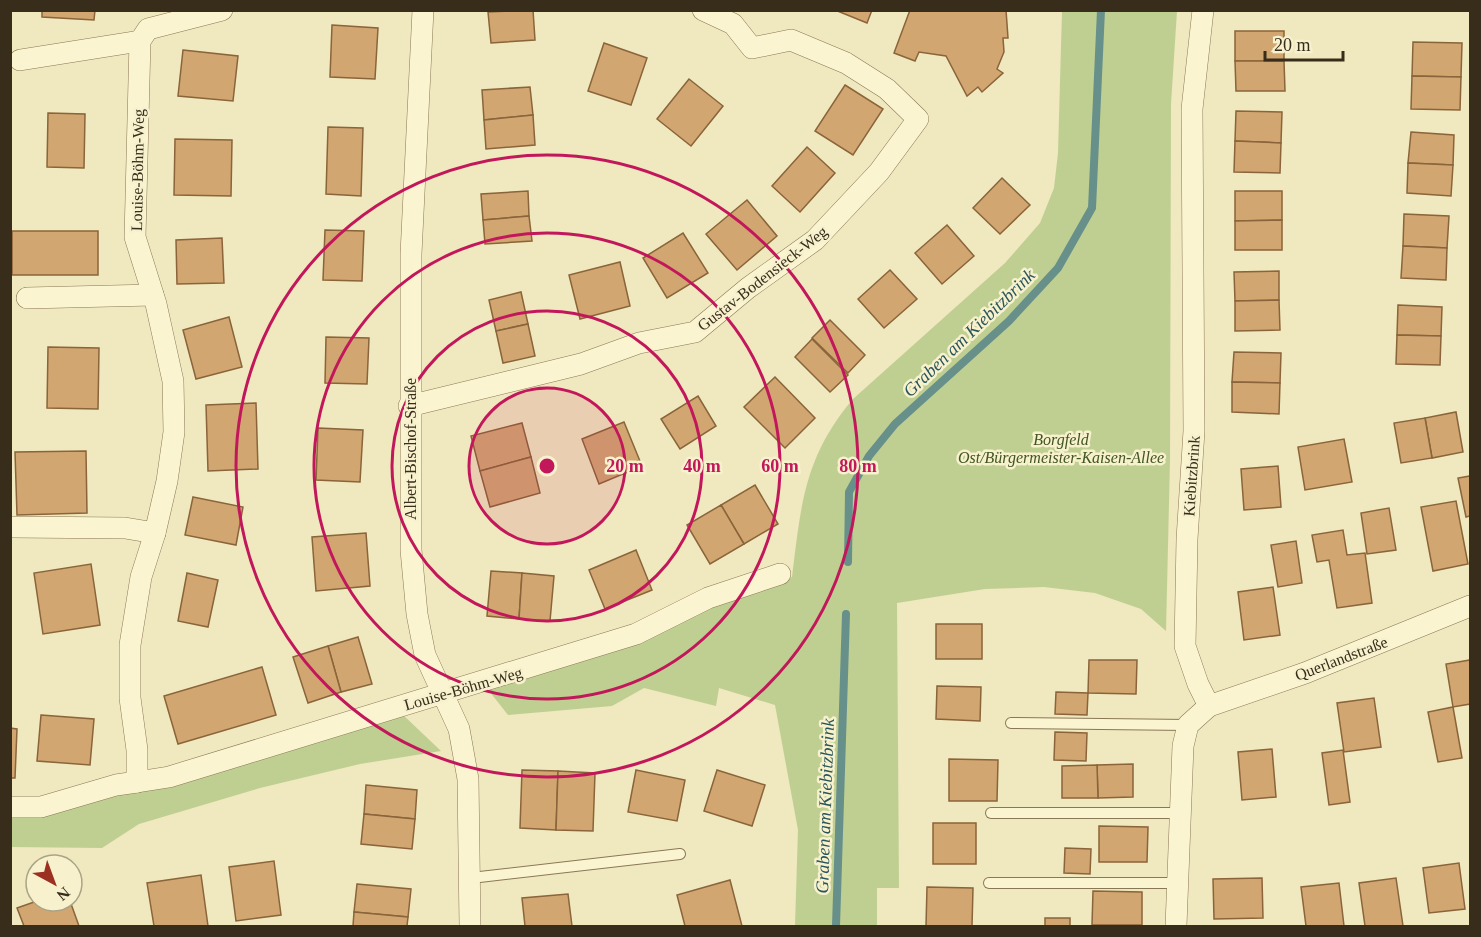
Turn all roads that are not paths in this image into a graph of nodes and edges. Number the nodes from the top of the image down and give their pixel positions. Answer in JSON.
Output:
{"nodes":[{"id":1,"x":222,"y":10,"type":"edge"},
{"id":2,"x":423,"y":10,"type":"edge"},
{"id":3,"x":703,"y":10,"type":"edge"},
{"id":4,"x":1203,"y":10,"type":"edge"},
{"id":5,"x":140,"y":41,"type":"junction"},
{"id":6,"x":20,"y":60,"type":"dead end"},
{"id":7,"x":153,"y":295,"type":"junction"},
{"id":8,"x":27,"y":298,"type":"dead end"},
{"id":9,"x":409,"y":406,"type":"junction"},
{"id":10,"x":13,"y":527,"type":"dead end"},
{"id":11,"x":155,"y":533,"type":"junction"},
{"id":12,"x":780,"y":574,"type":"dead end"},
{"id":13,"x":1470,"y":606,"type":"edge"},
{"id":14,"x":442,"y":694,"type":"junction"},
{"id":15,"x":1209,"y":706,"type":"junction"},
{"id":16,"x":1011,"y":723,"type":"dead end"},
{"id":17,"x":1188,"y":725,"type":"junction"},
{"id":18,"x":138,"y":782,"type":"junction"},
{"id":19,"x":10,"y":807,"type":"edge"},
{"id":20,"x":991,"y":813,"type":"dead end"},
{"id":21,"x":1179,"y":813,"type":"junction"},
{"id":22,"x":680,"y":854,"type":"dead end"},
{"id":23,"x":471,"y":878,"type":"junction"},
{"id":24,"x":989,"y":883,"type":"dead end"},
{"id":25,"x":1176,"y":883,"type":"junction"},
{"id":26,"x":470,"y":927,"type":"edge"},
{"id":27,"x":1176,"y":927,"type":"edge"}],
"edges":[{"from":1,"to":5,"type":"street"},
{"from":2,"to":9,"type":"street","name":"Albert-Bischof-Straße"},
{"from":3,"to":9,"type":"street","name":"Gustav-Bodensieck-Weg"},
{"from":4,"to":15,"type":"street","name":"Kiebitzbrink"},
{"from":5,"to":6,"type":"street"},
{"from":5,"to":7,"type":"street","name":"Louise-Böhm-Weg"},
{"from":7,"to":8,"type":"street"},
{"from":7,"to":11,"type":"street","name":"Louise-Böhm-Weg"},
{"from":9,"to":14,"type":"street","name":"Albert-Bischof-Straße"},
{"from":10,"to":11,"type":"street"},
{"from":11,"to":18,"type":"street","name":"Louise-Böhm-Weg"},
{"from":12,"to":14,"type":"street","name":"Louise-Böhm-Weg"},
{"from":13,"to":15,"type":"street","name":"Querlandstraße"},
{"from":14,"to":18,"type":"street","name":"Louise-Böhm-Weg"},
{"from":14,"to":23,"type":"street","name":"Albert-Bischof-Straße"},
{"from":15,"to":17,"type":"street"},
{"from":16,"to":17,"type":"lane"},
{"from":17,"to":21,"type":"street"},
{"from":18,"to":19,"type":"street","name":"Louise-Böhm-Weg"},
{"from":20,"to":21,"type":"lane"},
{"from":21,"to":25,"type":"street"},
{"from":22,"to":23,"type":"lane"},
{"from":23,"to":26,"type":"street","name":"Albert-Bischof-Straße"},
{"from":24,"to":25,"type":"lane"},
{"from":25,"to":27,"type":"street"}]}
